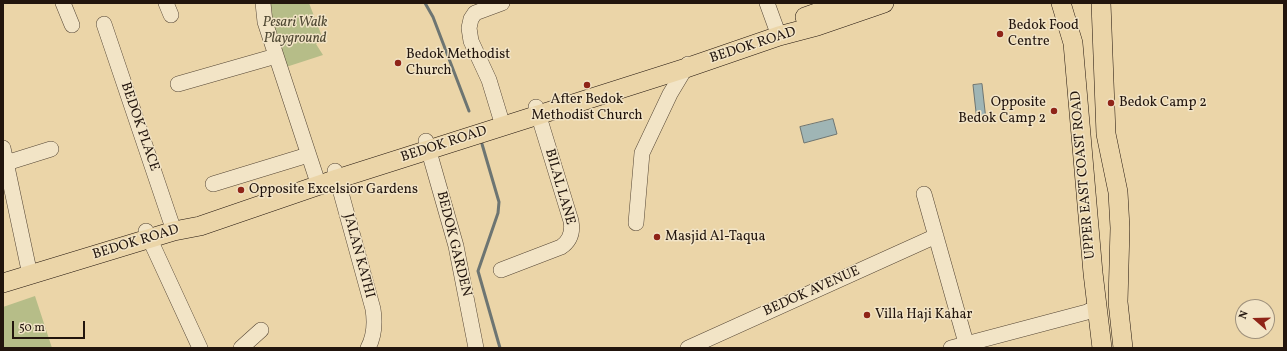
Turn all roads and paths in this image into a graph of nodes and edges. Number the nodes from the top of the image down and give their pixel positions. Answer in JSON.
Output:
{"nodes":[{"id":1,"x":63,"y":3,"type":"edge"},
{"id":2,"x":263,"y":3,"type":"edge"},
{"id":3,"x":502,"y":3,"type":"edge"},
{"id":4,"x":767,"y":3,"type":"edge"},
{"id":5,"x":845,"y":3,"type":"edge"},
{"id":6,"x":884,"y":3,"type":"edge"},
{"id":7,"x":1061,"y":3,"type":"edge"},
{"id":8,"x":1102,"y":3,"type":"edge"},
{"id":9,"x":104,"y":24,"type":"dead end"},
{"id":10,"x":72,"y":25,"type":"dead end"},
{"id":11,"x":777,"y":32,"type":"junction"},
{"id":12,"x":1103,"y":45,"type":"junction"},
{"id":13,"x":1074,"y":53,"type":"junction"},
{"id":14,"x":276,"y":56,"type":"junction"},
{"id":15,"x":689,"y":63,"type":"junction"},
{"id":16,"x":178,"y":84,"type":"dead end"},
{"id":17,"x":537,"y":111,"type":"junction"},
{"id":18,"x":502,"y":122,"type":"junction"},
{"id":19,"x":427,"y":146,"type":"junction"},
{"id":20,"x":3,"y":148,"type":"edge"},
{"id":21,"x":51,"y":149,"type":"dead end"},
{"id":22,"x":308,"y":155,"type":"junction"},
{"id":23,"x":5,"y":164,"type":"edge"},
{"id":24,"x":336,"y":175,"type":"junction"},
{"id":25,"x":318,"y":182,"type":"junction"},
{"id":26,"x":213,"y":184,"type":"dead end"},
{"id":27,"x":924,"y":194,"type":"dead end"},
{"id":28,"x":636,"y":223,"type":"dead end"},
{"id":29,"x":172,"y":227,"type":"junction"},
{"id":30,"x":147,"y":235,"type":"junction"},
{"id":31,"x":936,"y":236,"type":"junction"},
{"id":32,"x":29,"y":270,"type":"junction"},
{"id":33,"x":501,"y":270,"type":"dead end"},
{"id":34,"x":3,"y":274,"type":"edge"},
{"id":35,"x":3,"y":283,"type":"edge"},
{"id":36,"x":1097,"y":307,"type":"junction"},
{"id":37,"x":261,"y":330,"type":"dead end"},
{"id":38,"x":973,"y":344,"type":"edge"},
{"id":39,"x":372,"y":346,"type":"edge"},
{"id":40,"x":200,"y":348,"type":"edge"},
{"id":41,"x":241,"y":348,"type":"edge"},
{"id":42,"x":476,"y":348,"type":"edge"},
{"id":43,"x":688,"y":348,"type":"edge"},
{"id":44,"x":951,"y":348,"type":"edge"},
{"id":45,"x":1102,"y":348,"type":"edge"},
{"id":46,"x":1123,"y":348,"type":"edge"}],
"edges":[{"from":1,"to":10,"type":"street"},
{"from":2,"to":14,"type":"street"},
{"from":3,"to":18,"type":"street"},
{"from":4,"to":11,"type":"street"},
{"from":5,"to":11,"type":"main road","name":"BEDOK ROAD"},
{"from":6,"to":11,"type":"main road","name":"BEDOK ROAD"},
{"from":7,"to":13,"type":"main road","name":"UPPER EAST COAST ROAD"},
{"from":8,"to":12,"type":"main road","name":"UPPER EAST COAST ROAD"},
{"from":9,"to":29,"type":"street","name":"BEDOK PLACE"},
{"from":11,"to":15,"type":"main road","name":"BEDOK ROAD"},
{"from":12,"to":13,"type":"main road"},
{"from":12,"to":46,"type":"main road","name":"UPPER EAST COAST ROAD"},
{"from":13,"to":36,"type":"main road","name":"UPPER EAST COAST ROAD"},
{"from":14,"to":16,"type":"street"},
{"from":14,"to":22,"type":"street"},
{"from":15,"to":17,"type":"main road","name":"BEDOK ROAD"},
{"from":15,"to":28,"type":"street"},
{"from":17,"to":18,"type":"main road","name":"BEDOK ROAD"},
{"from":17,"to":33,"type":"street","name":"BILAL LANE"},
{"from":18,"to":19,"type":"main road","name":"BEDOK ROAD"},
{"from":19,"to":24,"type":"main road","name":"BEDOK ROAD"},
{"from":19,"to":42,"type":"street","name":"BEDOK GARDEN"},
{"from":20,"to":23,"type":"street"},
{"from":21,"to":23,"type":"street"},
{"from":22,"to":25,"type":"street"},
{"from":22,"to":26,"type":"street"},
{"from":23,"to":32,"type":"street"},
{"from":24,"to":25,"type":"main road","name":"BEDOK ROAD"},
{"from":24,"to":39,"type":"street","name":"JALAN KATHI"},
{"from":25,"to":29,"type":"main road","name":"BEDOK ROAD"},
{"from":27,"to":31,"type":"street"},
{"from":29,"to":30,"type":"main road","name":"BEDOK ROAD"},
{"from":30,"to":32,"type":"main road","name":"BEDOK ROAD"},
{"from":30,"to":40,"type":"street"},
{"from":31,"to":38,"type":"street"},
{"from":31,"to":43,"type":"street","name":"BEDOK AVENUE"},
{"from":32,"to":34,"type":"main road","name":"BEDOK ROAD"},
{"from":32,"to":35,"type":"main road","name":"BEDOK ROAD"},
{"from":36,"to":38,"type":"street"},
{"from":36,"to":45,"type":"main road","name":"UPPER EAST COAST ROAD"},
{"from":37,"to":41,"type":"street"},
{"from":38,"to":44,"type":"street"}]}
